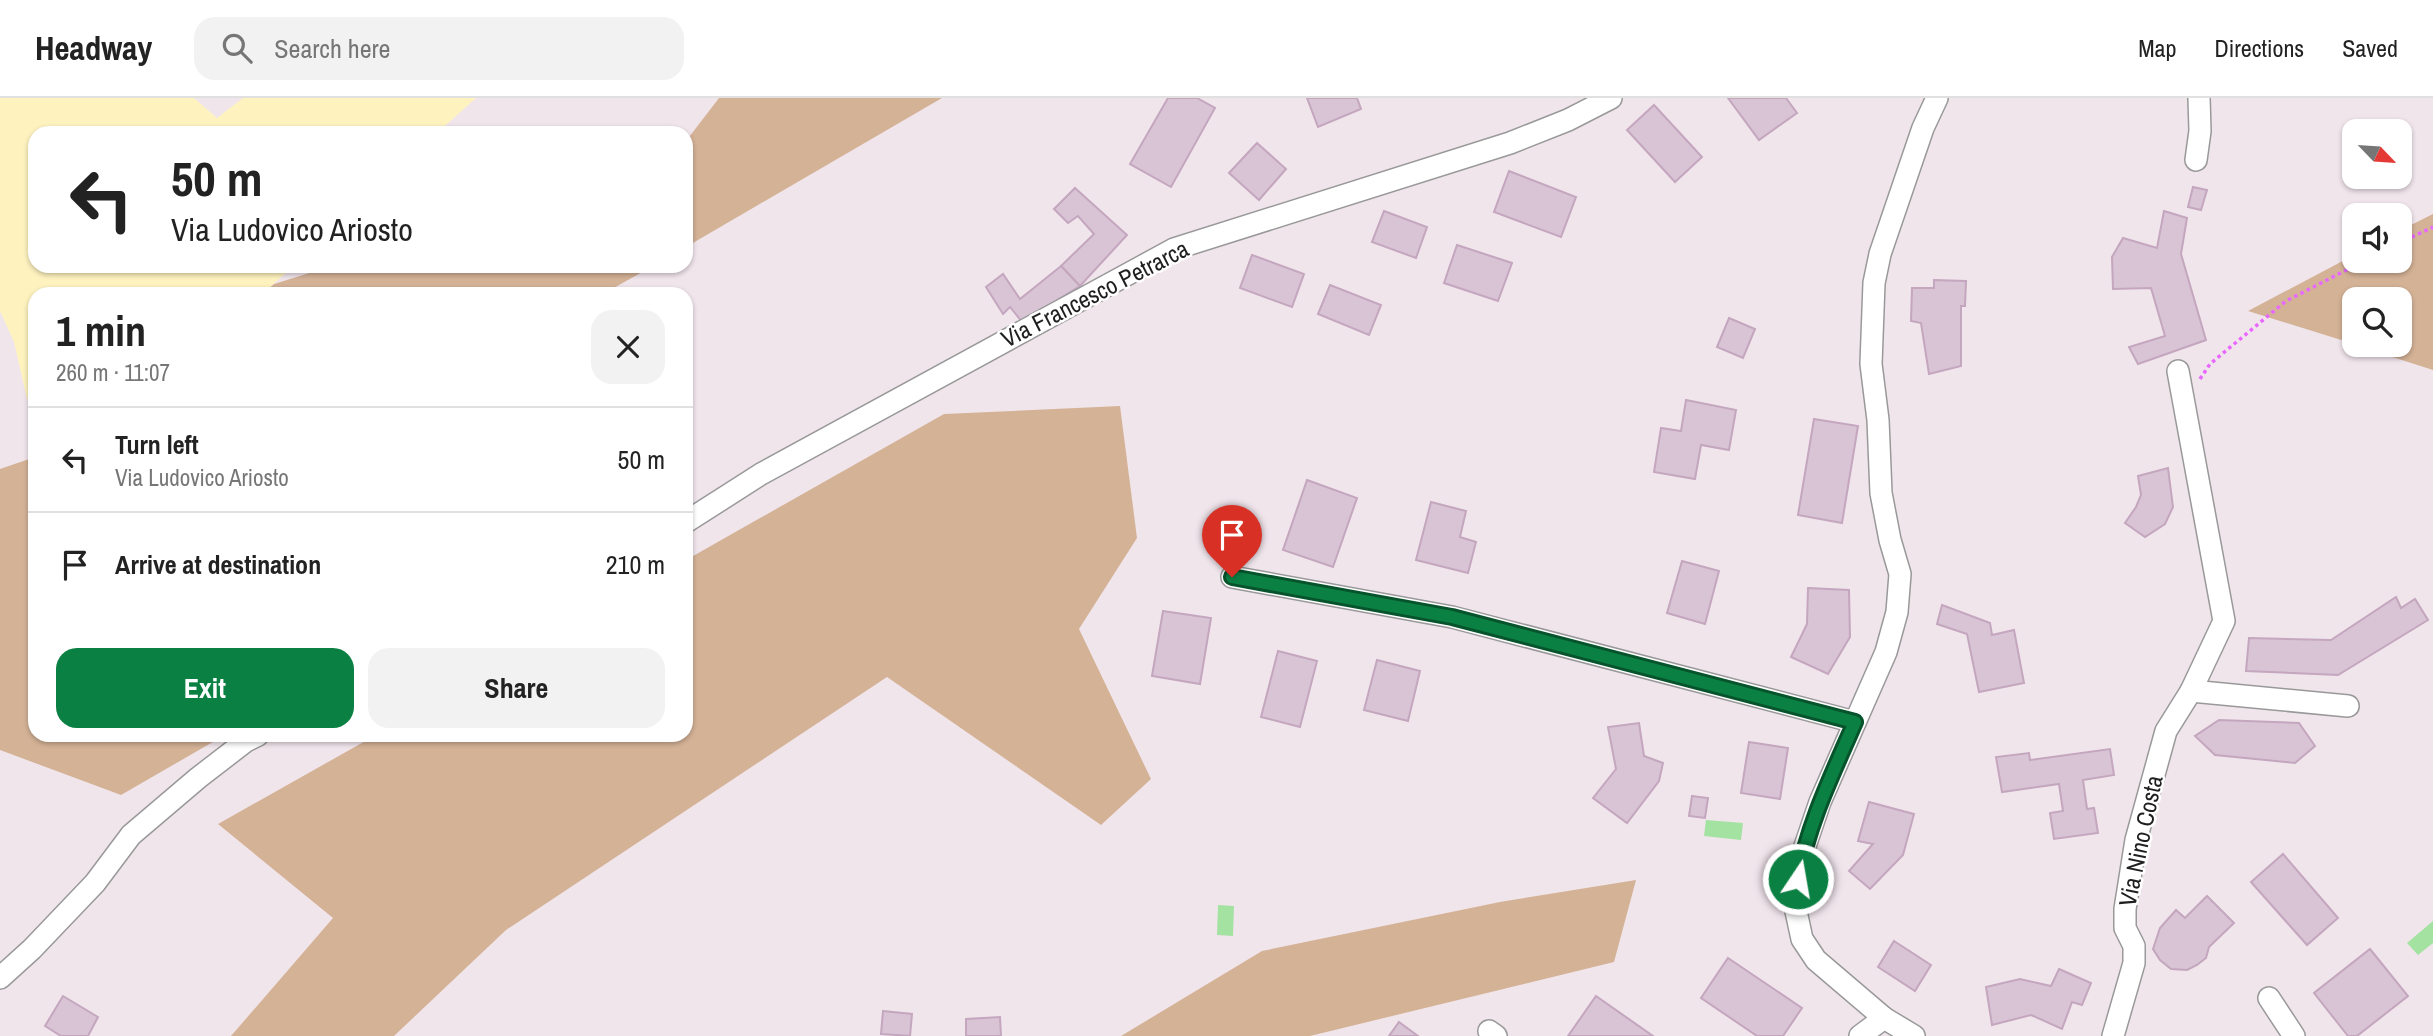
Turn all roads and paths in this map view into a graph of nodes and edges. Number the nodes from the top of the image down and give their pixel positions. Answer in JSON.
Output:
{"nodes":[{"id":1,"x":1611,"y":98,"type":"edge"},
{"id":2,"x":1937,"y":98,"type":"edge"},
{"id":3,"x":2199,"y":98,"type":"edge"},
{"id":4,"x":2196,"y":160,"type":"dead end"},
{"id":5,"x":2433,"y":227,"type":"edge"},
{"id":6,"x":2412,"y":237,"type":"edge"},
{"id":7,"x":2342,"y":272,"type":"edge"},
{"id":8,"x":2178,"y":371,"type":"dead end"},
{"id":9,"x":2184,"y":403,"type":"junction"},
{"id":10,"x":693,"y":518,"type":"edge"},
{"id":11,"x":1232,"y":577,"type":"dead end"},
{"id":12,"x":2191,"y":691,"type":"junction"},
{"id":13,"x":2348,"y":706,"type":"dead end"},
{"id":14,"x":1855,"y":722,"type":"junction"},
{"id":15,"x":245,"y":742,"type":"edge"},
{"id":16,"x":0,"y":978,"type":"edge"},
{"id":17,"x":2269,"y":998,"type":"dead end"},
{"id":18,"x":1884,"y":1018,"type":"junction"},
{"id":19,"x":1860,"y":1036,"type":"edge"},
{"id":20,"x":1914,"y":1036,"type":"edge"},
{"id":21,"x":2113,"y":1036,"type":"edge"},
{"id":22,"x":2294,"y":1036,"type":"edge"}],
"edges":[{"from":1,"to":10,"type":"street","name":"Via Francesco Petrarca"},
{"from":2,"to":14,"type":"street"},
{"from":3,"to":4,"type":"street"},
{"from":5,"to":6,"type":"path"},
{"from":7,"to":9,"type":"path"},
{"from":8,"to":9,"type":"street"},
{"from":9,"to":12,"type":"street","name":"Via Nino Costa"},
{"from":11,"to":14,"type":"street"},
{"from":12,"to":13,"type":"street"},
{"from":12,"to":21,"type":"street","name":"Via Nino Costa"},
{"from":14,"to":18,"type":"street"},
{"from":15,"to":16,"type":"street"},
{"from":17,"to":22,"type":"street"},
{"from":18,"to":19,"type":"street"},
{"from":18,"to":20,"type":"street"}]}
